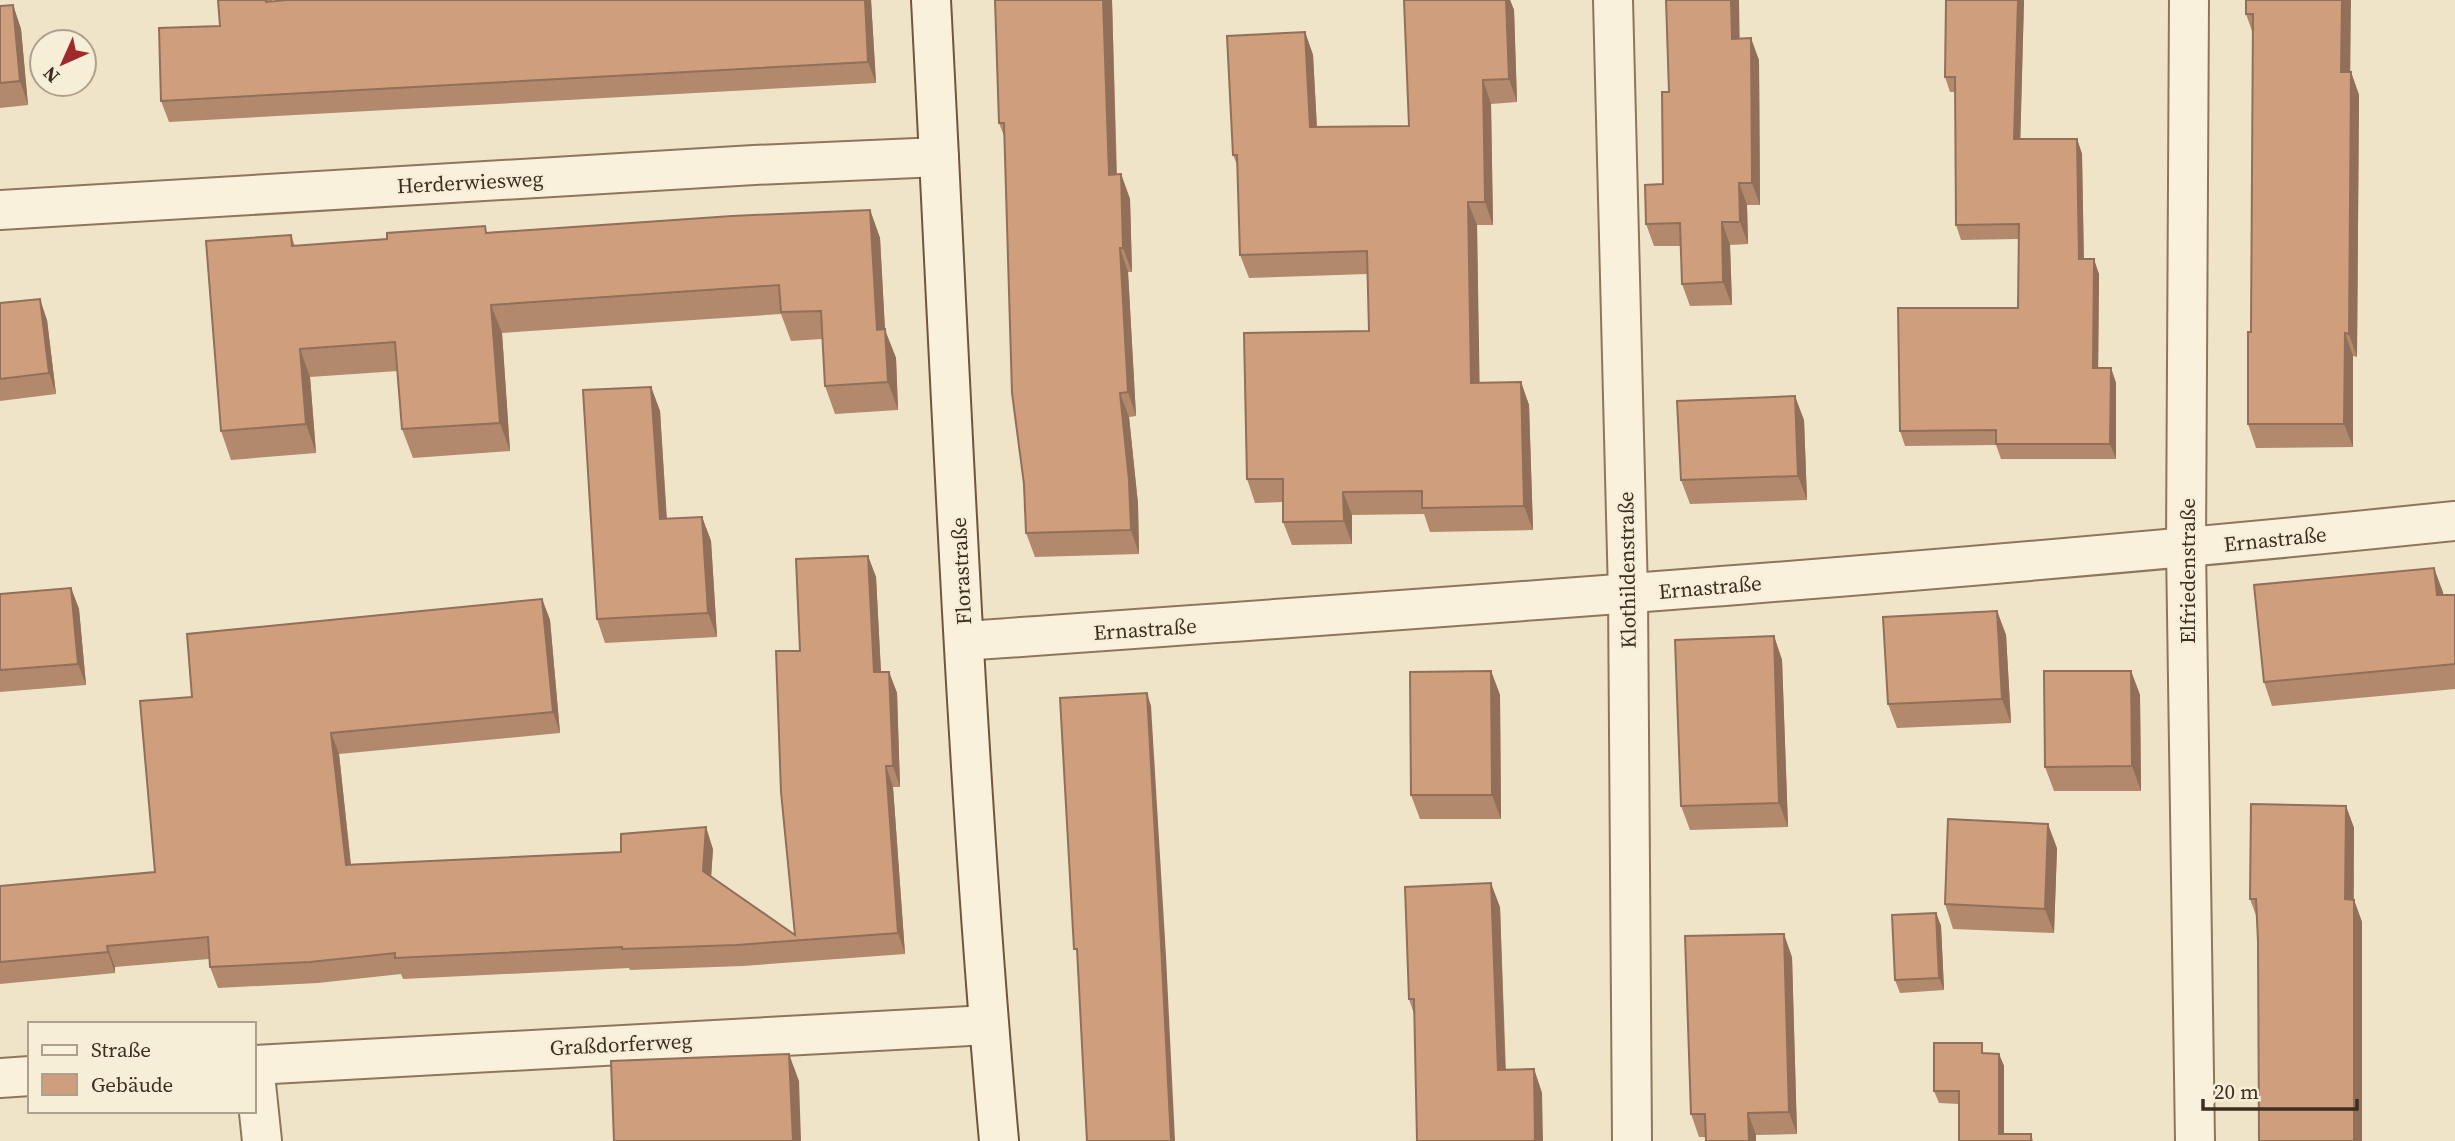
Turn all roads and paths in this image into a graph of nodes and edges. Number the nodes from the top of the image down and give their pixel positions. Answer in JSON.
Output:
{"nodes":[{"id":1,"x":931,"y":0,"type":"edge"},
{"id":2,"x":1614,"y":0,"type":"edge"},
{"id":3,"x":2189,"y":0,"type":"edge"},
{"id":4,"x":939,"y":157,"type":"junction"},
{"id":5,"x":0,"y":210,"type":"edge"},
{"id":6,"x":2455,"y":521,"type":"edge"},
{"id":7,"x":2186,"y":548,"type":"junction"},
{"id":8,"x":1629,"y":594,"type":"junction"},
{"id":9,"x":964,"y":642,"type":"junction"},
{"id":10,"x":988,"y":1025,"type":"junction"},
{"id":11,"x":256,"y":1065,"type":"edge"},
{"id":12,"x":28,"y":1076,"type":"edge"},
{"id":13,"x":0,"y":1078,"type":"edge"},
{"id":14,"x":256,"y":1084,"type":"edge"},
{"id":15,"x":262,"y":1141,"type":"edge"},
{"id":16,"x":999,"y":1141,"type":"edge"},
{"id":17,"x":1632,"y":1141,"type":"edge"},
{"id":18,"x":2195,"y":1141,"type":"edge"}],
"edges":[{"from":1,"to":4,"type":"street","name":"Florastraße"},
{"from":2,"to":8,"type":"street","name":"Klothildenstraße"},
{"from":3,"to":7,"type":"street","name":"Elfriedenstraße"},
{"from":4,"to":5,"type":"street","name":"Herderwiesweg"},
{"from":4,"to":9,"type":"street","name":"Florastraße"},
{"from":6,"to":7,"type":"street","name":"Ernastraße"},
{"from":7,"to":8,"type":"street","name":"Ernastraße"},
{"from":7,"to":18,"type":"street","name":"Elfriedenstraße"},
{"from":8,"to":9,"type":"street","name":"Ernastraße"},
{"from":8,"to":17,"type":"street","name":"Klothildenstraße"},
{"from":9,"to":10,"type":"street","name":"Florastraße"},
{"from":10,"to":11,"type":"street","name":"Graßdorferweg"},
{"from":10,"to":16,"type":"street","name":"Florastraße"},
{"from":12,"to":13,"type":"street"},
{"from":14,"to":15,"type":"street"}]}
